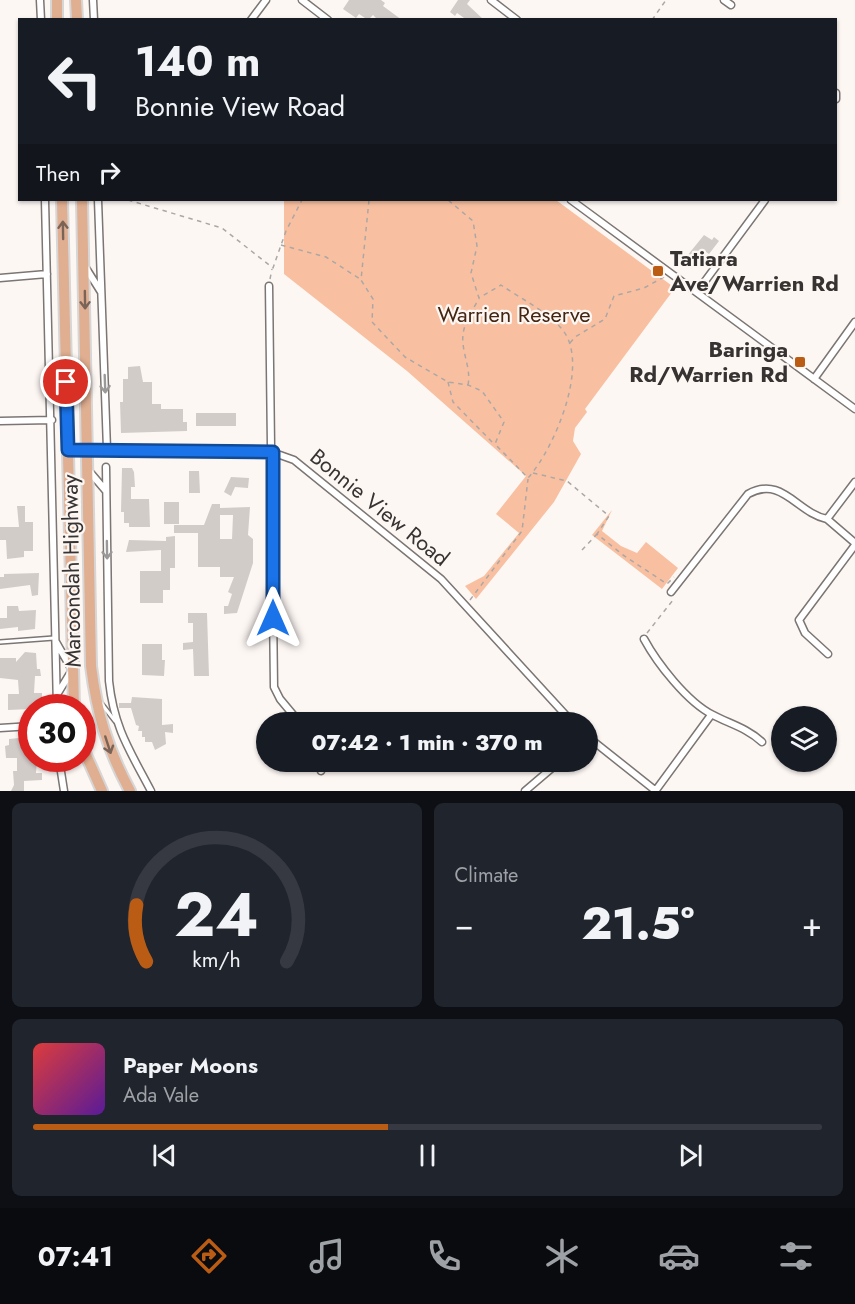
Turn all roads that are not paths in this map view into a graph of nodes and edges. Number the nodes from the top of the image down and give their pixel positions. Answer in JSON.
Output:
{"nodes":[{"id":1,"x":40,"y":0,"type":"edge"},
{"id":2,"x":57,"y":0,"type":"edge"},
{"id":3,"x":76,"y":0,"type":"edge"},
{"id":4,"x":93,"y":0,"type":"edge"},
{"id":5,"x":266,"y":0,"type":"edge"},
{"id":6,"x":302,"y":0,"type":"edge"},
{"id":7,"x":491,"y":0,"type":"edge"},
{"id":8,"x":724,"y":0,"type":"edge"},
{"id":9,"x":732,"y":5,"type":"dead end"},
{"id":10,"x":41,"y":18,"type":"edge"},
{"id":11,"x":57,"y":18,"type":"edge"},
{"id":12,"x":78,"y":18,"type":"edge"},
{"id":13,"x":94,"y":18,"type":"edge"},
{"id":14,"x":252,"y":18,"type":"edge"},
{"id":15,"x":325,"y":18,"type":"edge"},
{"id":16,"x":514,"y":18,"type":"edge"},
{"id":17,"x":45,"y":201,"type":"edge"},
{"id":18,"x":62,"y":201,"type":"edge"},
{"id":19,"x":82,"y":201,"type":"edge"},
{"id":20,"x":98,"y":201,"type":"edge"},
{"id":21,"x":572,"y":201,"type":"edge"},
{"id":22,"x":764,"y":201,"type":"edge"},
{"id":23,"x":84,"y":264,"type":"junction"},
{"id":24,"x":47,"y":274,"type":"junction"},
{"id":25,"x":0,"y":278,"type":"edge"},
{"id":26,"x":269,"y":286,"type":"road end"},
{"id":27,"x":697,"y":292,"type":"junction"},
{"id":28,"x":101,"y":293,"type":"junction"},
{"id":29,"x":855,"y":322,"type":"edge"},
{"id":30,"x":814,"y":379,"type":"junction"},
{"id":31,"x":855,"y":409,"type":"edge"},
{"id":32,"x":51,"y":420,"type":"junction"},
{"id":33,"x":0,"y":421,"type":"edge"},
{"id":34,"x":107,"y":449,"type":"junction"},
{"id":35,"x":68,"y":450,"type":"junction"},
{"id":36,"x":88,"y":450,"type":"junction"},
{"id":37,"x":273,"y":452,"type":"junction"},
{"id":38,"x":106,"y":467,"type":"dead end"},
{"id":39,"x":89,"y":471,"type":"junction"},
{"id":40,"x":855,"y":482,"type":"edge"},
{"id":41,"x":106,"y":492,"type":"junction"},
{"id":42,"x":827,"y":519,"type":"junction"},
{"id":43,"x":855,"y":544,"type":"edge"},
{"id":44,"x":671,"y":592,"type":"road end"},
{"id":45,"x":644,"y":639,"type":"road end"},
{"id":46,"x":56,"y":640,"type":"junction"},
{"id":47,"x":0,"y":642,"type":"edge"},
{"id":48,"x":828,"y":654,"type":"dead end"},
{"id":49,"x":72,"y":670,"type":"junction"},
{"id":50,"x":57,"y":694,"type":"edge"},
{"id":51,"x":58,"y":694,"type":"edge"},
{"id":52,"x":73,"y":694,"type":"edge"},
{"id":53,"x":94,"y":694,"type":"edge"},
{"id":54,"x":96,"y":697,"type":"edge"},
{"id":55,"x":96,"y":706,"type":"edge"},
{"id":56,"x":291,"y":712,"type":"edge"},
{"id":57,"x":563,"y":712,"type":"edge"},
{"id":58,"x":711,"y":715,"type":"junction"},
{"id":59,"x":115,"y":721,"type":"junction"},
{"id":60,"x":18,"y":727,"type":"edge"},
{"id":61,"x":0,"y":728,"type":"edge"},
{"id":62,"x":762,"y":742,"type":"dead end"},
{"id":63,"x":598,"y":745,"type":"edge"},
{"id":64,"x":61,"y":772,"type":"edge"},
{"id":65,"x":94,"y":772,"type":"edge"},
{"id":66,"x":547,"y":772,"type":"edge"},
{"id":67,"x":64,"y":791,"type":"edge"},
{"id":68,"x":102,"y":791,"type":"edge"},
{"id":69,"x":130,"y":791,"type":"edge"},
{"id":70,"x":151,"y":791,"type":"edge"},
{"id":71,"x":525,"y":791,"type":"edge"},
{"id":72,"x":656,"y":791,"type":"edge"}],
"edges":[{"from":1,"to":10,"type":"street"},
{"from":2,"to":11,"type":"highway"},
{"from":3,"to":12,"type":"highway"},
{"from":4,"to":13,"type":"street"},
{"from":5,"to":14,"type":"street"},
{"from":6,"to":15,"type":"street"},
{"from":7,"to":16,"type":"street"},
{"from":8,"to":9,"type":"street"},
{"from":17,"to":24,"type":"street"},
{"from":35,"to":18,"type":"highway","name":"Maroondah Highway","one_way":true},
{"from":19,"to":23,"type":"highway","name":"Maroondah Highway"},
{"from":20,"to":28,"type":"street"},
{"from":21,"to":27,"type":"street"},
{"from":22,"to":27,"type":"street"},
{"from":23,"to":28,"type":"street"},
{"from":23,"to":36,"type":"highway","name":"Maroondah Highway","one_way":true},
{"from":24,"to":25,"type":"street"},
{"from":24,"to":32,"type":"street"},
{"from":26,"to":37,"type":"street"},
{"from":27,"to":30,"type":"street"},
{"from":28,"to":34,"type":"street","one_way":true},
{"from":29,"to":30,"type":"street"},
{"from":30,"to":31,"type":"street"},
{"from":32,"to":33,"type":"street"},
{"from":32,"to":46,"type":"street"},
{"from":34,"to":36,"type":"street","name":"Bonnie View Road"},
{"from":34,"to":37,"type":"street","name":"Bonnie View Road"},
{"from":35,"to":36,"type":"street","name":"Bonnie View Road"},
{"from":35,"to":49,"type":"highway","name":"Maroondah Highway"},
{"from":36,"to":39,"type":"highway","name":"Maroondah Highway"},
{"from":37,"to":56,"type":"street"},
{"from":37,"to":57,"type":"street","name":"Bonnie View Road"},
{"from":38,"to":41,"type":"street"},
{"from":39,"to":41,"type":"street"},
{"from":39,"to":53,"type":"highway","name":"Maroondah Highway"},
{"from":40,"to":42,"type":"street"},
{"from":41,"to":59,"type":"street","one_way":true},
{"from":42,"to":43,"type":"street"},
{"from":42,"to":44,"type":"street"},
{"from":43,"to":48,"type":"street"},
{"from":45,"to":58,"type":"street"},
{"from":46,"to":47,"type":"lane"},
{"from":46,"to":49,"type":"street"},
{"from":46,"to":50,"type":"street"},
{"from":49,"to":51,"type":"street"},
{"from":49,"to":52,"type":"highway","name":"Maroondah Highway"},
{"from":54,"to":59,"type":"lane"},
{"from":55,"to":69,"type":"highway","name":"Maroondah Highway","one_way":true},
{"from":58,"to":62,"type":"street"},
{"from":58,"to":72,"type":"street"},
{"from":59,"to":70,"type":"street"},
{"from":60,"to":61,"type":"street"},
{"from":63,"to":72,"type":"street"},
{"from":64,"to":67,"type":"street"},
{"from":65,"to":68,"type":"highway"},
{"from":66,"to":71,"type":"street"}]}
